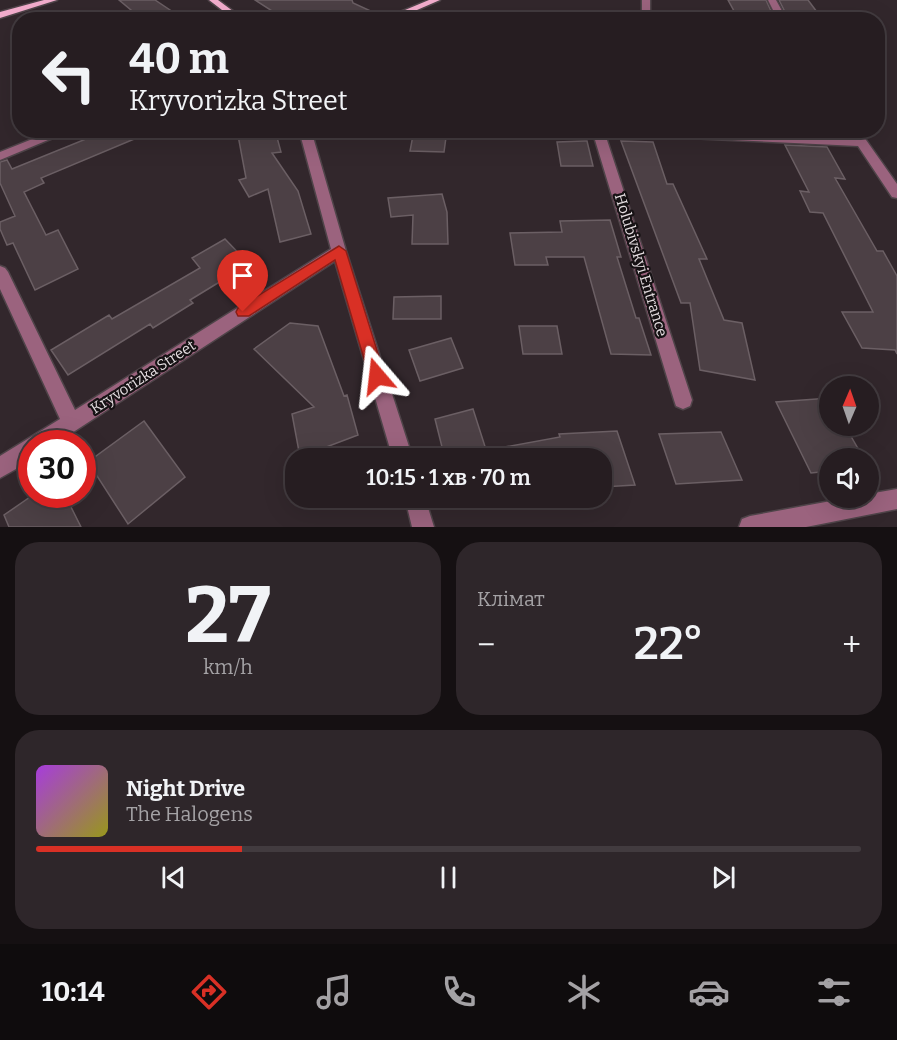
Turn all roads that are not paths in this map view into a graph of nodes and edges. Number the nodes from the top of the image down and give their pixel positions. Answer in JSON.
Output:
{"nodes":[{"id":1,"x":54,"y":0,"type":"edge"},
{"id":2,"x":213,"y":0,"type":"edge"},
{"id":3,"x":436,"y":0,"type":"edge"},
{"id":4,"x":230,"y":12,"type":"edge"},
{"id":5,"x":405,"y":12,"type":"edge"},
{"id":6,"x":0,"y":15,"type":"edge"},
{"id":7,"x":46,"y":138,"type":"edge"},
{"id":8,"x":307,"y":138,"type":"edge"},
{"id":9,"x":601,"y":138,"type":"edge"},
{"id":10,"x":762,"y":138,"type":"edge"},
{"id":11,"x":858,"y":138,"type":"edge"},
{"id":12,"x":861,"y":143,"type":"junction"},
{"id":13,"x":0,"y":156,"type":"edge"},
{"id":14,"x":897,"y":194,"type":"edge"},
{"id":15,"x":339,"y":251,"type":"junction"},
{"id":16,"x":0,"y":272,"type":"edge"},
{"id":17,"x":683,"y":400,"type":"dead end"},
{"id":18,"x":71,"y":422,"type":"junction"},
{"id":19,"x":59,"y":430,"type":"edge"},
{"id":20,"x":400,"y":448,"type":"edge"},
{"id":21,"x":18,"y":457,"type":"edge"},
{"id":22,"x":0,"y":468,"type":"edge"},
{"id":23,"x":897,"y":499,"type":"edge"},
{"id":24,"x":418,"y":508,"type":"edge"},
{"id":25,"x":423,"y":527,"type":"edge"},
{"id":26,"x":750,"y":527,"type":"edge"}],
"edges":[{"from":1,"to":6,"type":"main road"},
{"from":2,"to":4,"type":"main road"},
{"from":3,"to":5,"type":"main road"},
{"from":7,"to":13,"type":"street"},
{"from":8,"to":15,"type":"street"},
{"from":9,"to":17,"type":"street","name":"Holubivskyi Entrance"},
{"from":10,"to":12,"type":"street"},
{"from":11,"to":12,"type":"street"},
{"from":12,"to":14,"type":"street"},
{"from":15,"to":18,"type":"street","name":"Kryvorizka Street"},
{"from":15,"to":20,"type":"street"},
{"from":16,"to":18,"type":"street"},
{"from":18,"to":19,"type":"street","name":"Kryvorizka Street"},
{"from":21,"to":22,"type":"street"},
{"from":23,"to":26,"type":"street"},
{"from":24,"to":25,"type":"street"}]}
